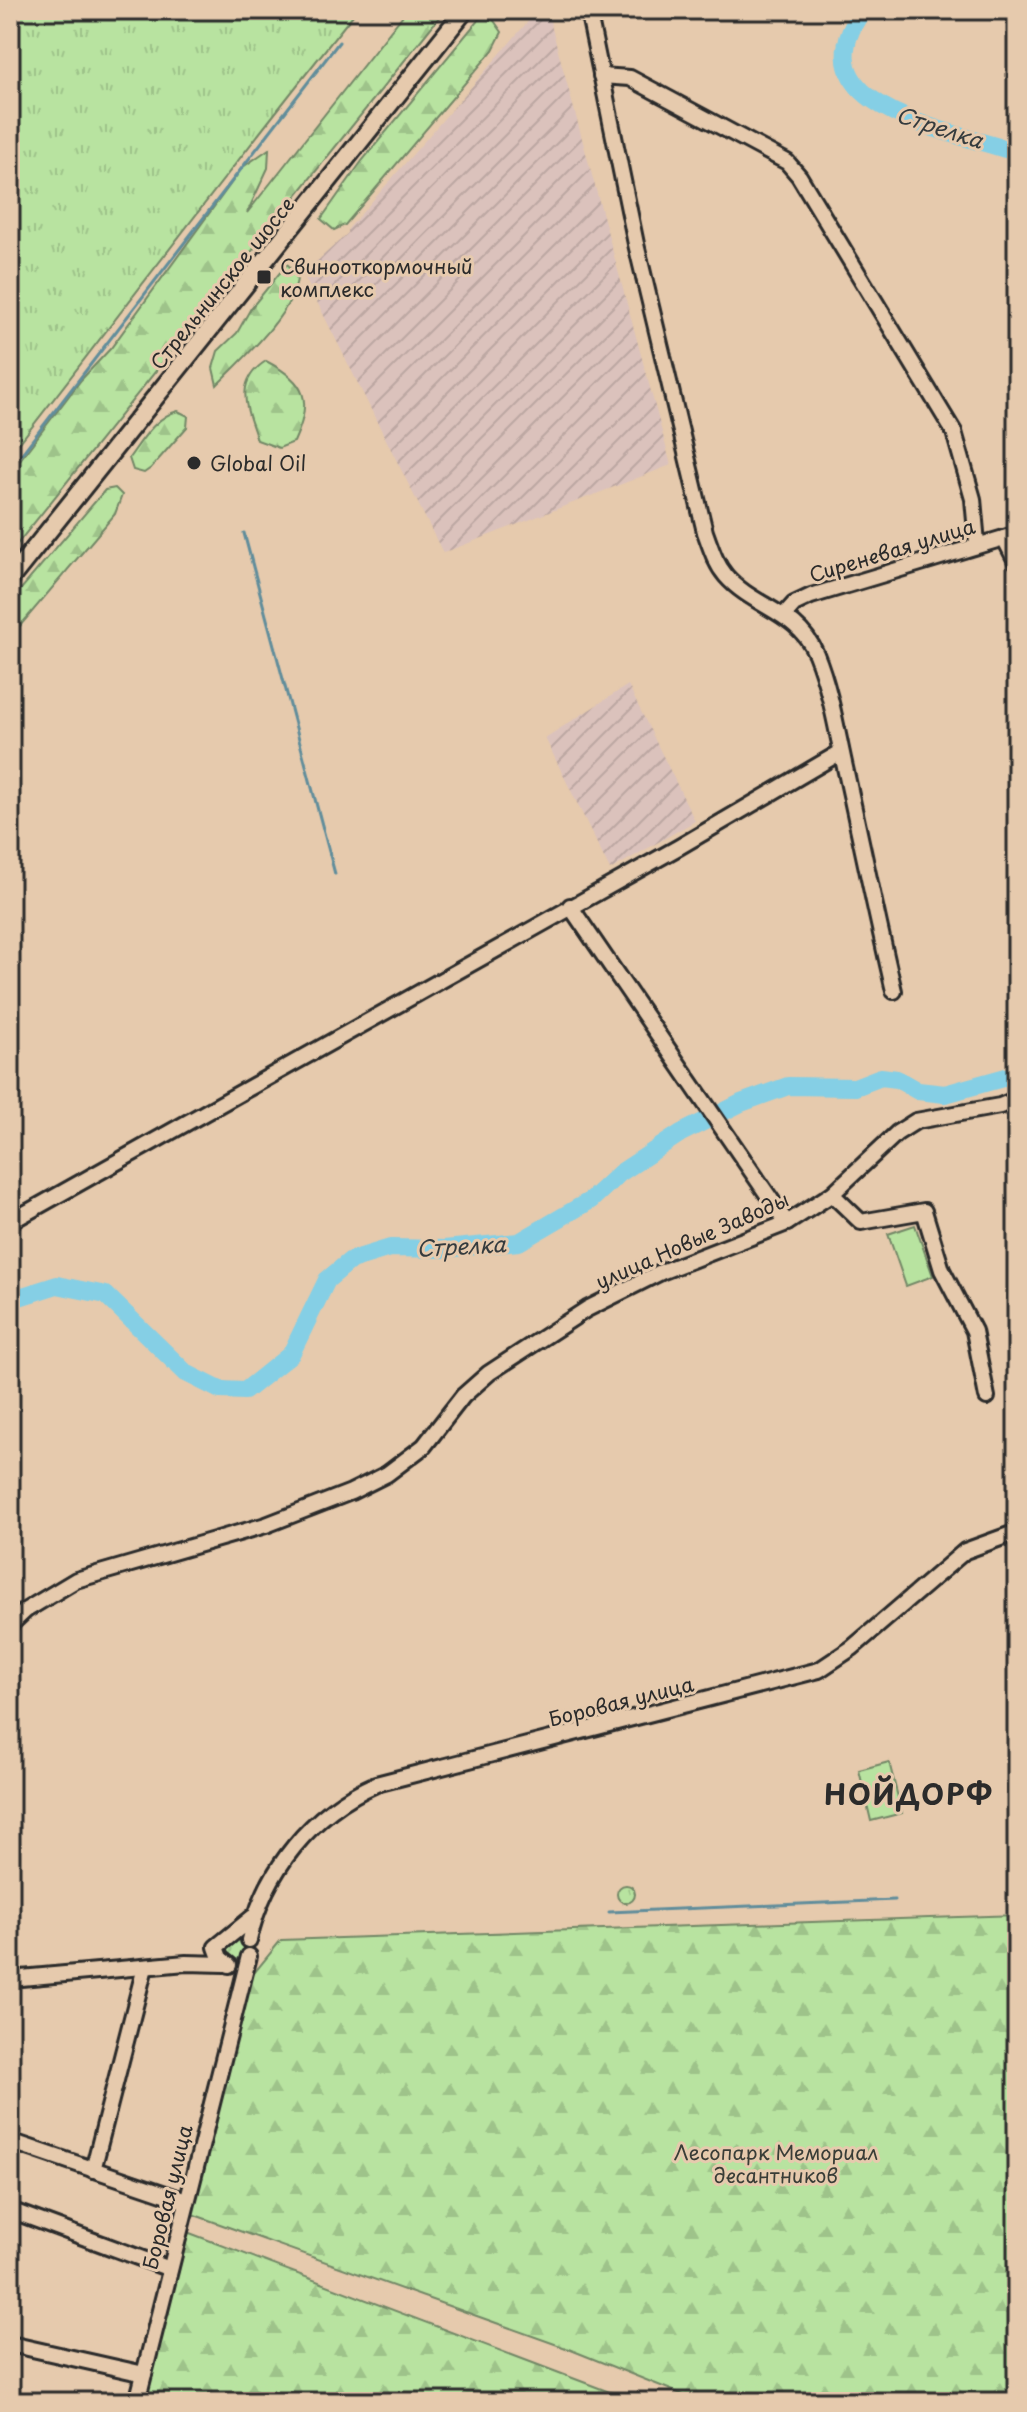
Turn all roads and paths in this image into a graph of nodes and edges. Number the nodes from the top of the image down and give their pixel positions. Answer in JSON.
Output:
{"nodes":[{"id":1,"x":465,"y":10,"type":"edge"},
{"id":2,"x":588,"y":10,"type":"edge"},
{"id":3,"x":601,"y":76,"type":"junction"},
{"id":4,"x":1011,"y":536,"type":"edge"},
{"id":5,"x":977,"y":543,"type":"junction"},
{"id":6,"x":1017,"y":563,"type":"edge"},
{"id":7,"x":10,"y":579,"type":"edge"},
{"id":8,"x":785,"y":614,"type":"junction"},
{"id":9,"x":841,"y":752,"type":"junction"},
{"id":10,"x":570,"y":906,"type":"junction"},
{"id":11,"x":894,"y":991,"type":"dead end"},
{"id":12,"x":1017,"y":1099,"type":"edge"},
{"id":13,"x":832,"y":1194,"type":"junction"},
{"id":14,"x":10,"y":1222,"type":"edge"},
{"id":15,"x":787,"y":1223,"type":"junction"},
{"id":16,"x":987,"y":1397,"type":"dead end"},
{"id":17,"x":1017,"y":1532,"type":"edge"},
{"id":18,"x":10,"y":1625,"type":"edge"},
{"id":19,"x":242,"y":1936,"type":"junction"},
{"id":20,"x":216,"y":1947,"type":"junction"},
{"id":21,"x":186,"y":1963,"type":"junction"},
{"id":22,"x":145,"y":1967,"type":"junction"},
{"id":23,"x":234,"y":1967,"type":"junction"},
{"id":24,"x":10,"y":1979,"type":"edge"},
{"id":25,"x":10,"y":2141,"type":"edge"},
{"id":26,"x":93,"y":2170,"type":"junction"},
{"id":27,"x":186,"y":2201,"type":"junction"},
{"id":28,"x":10,"y":2210,"type":"edge"},
{"id":29,"x":170,"y":2269,"type":"junction"},
{"id":30,"x":10,"y":2344,"type":"edge"},
{"id":31,"x":144,"y":2374,"type":"junction"},
{"id":32,"x":137,"y":2402,"type":"edge"}],
"edges":[{"from":1,"to":7,"type":"main road","name":"Стрельнинское шоссе"},
{"from":2,"to":3,"type":"street"},
{"from":3,"to":5,"type":"street"},
{"from":3,"to":8,"type":"street"},
{"from":4,"to":5,"type":"street","name":"Сиреневая улица"},
{"from":4,"to":6,"type":"street"},
{"from":5,"to":8,"type":"street","name":"Сиреневая улица"},
{"from":8,"to":9,"type":"street"},
{"from":9,"to":10,"type":"street"},
{"from":9,"to":11,"type":"street"},
{"from":10,"to":14,"type":"street"},
{"from":10,"to":15,"type":"street"},
{"from":12,"to":13,"type":"street","name":"улица Новые Заводы"},
{"from":13,"to":15,"type":"street","name":"улица Новые Заводы"},
{"from":13,"to":16,"type":"street"},
{"from":15,"to":18,"type":"street","name":"улица Новые Заводы"},
{"from":17,"to":19,"type":"street","name":"Боровая улица"},
{"from":19,"to":20,"type":"street","name":"Боровая улица"},
{"from":19,"to":23,"type":"street","name":"Боровая улица"},
{"from":20,"to":21,"type":"street","name":"Боровая улица"},
{"from":20,"to":23,"type":"street"},
{"from":21,"to":22,"type":"street"},
{"from":21,"to":23,"type":"street"},
{"from":22,"to":24,"type":"street"},
{"from":22,"to":26,"type":"street"},
{"from":23,"to":27,"type":"street","name":"Боровая улица"},
{"from":25,"to":26,"type":"street"},
{"from":26,"to":27,"type":"street"},
{"from":27,"to":29,"type":"street","name":"Боровая улица"},
{"from":28,"to":29,"type":"street"},
{"from":29,"to":31,"type":"street","name":"Боровая улица"},
{"from":30,"to":31,"type":"street"},
{"from":31,"to":32,"type":"street","name":"Боровая улица"}]}
